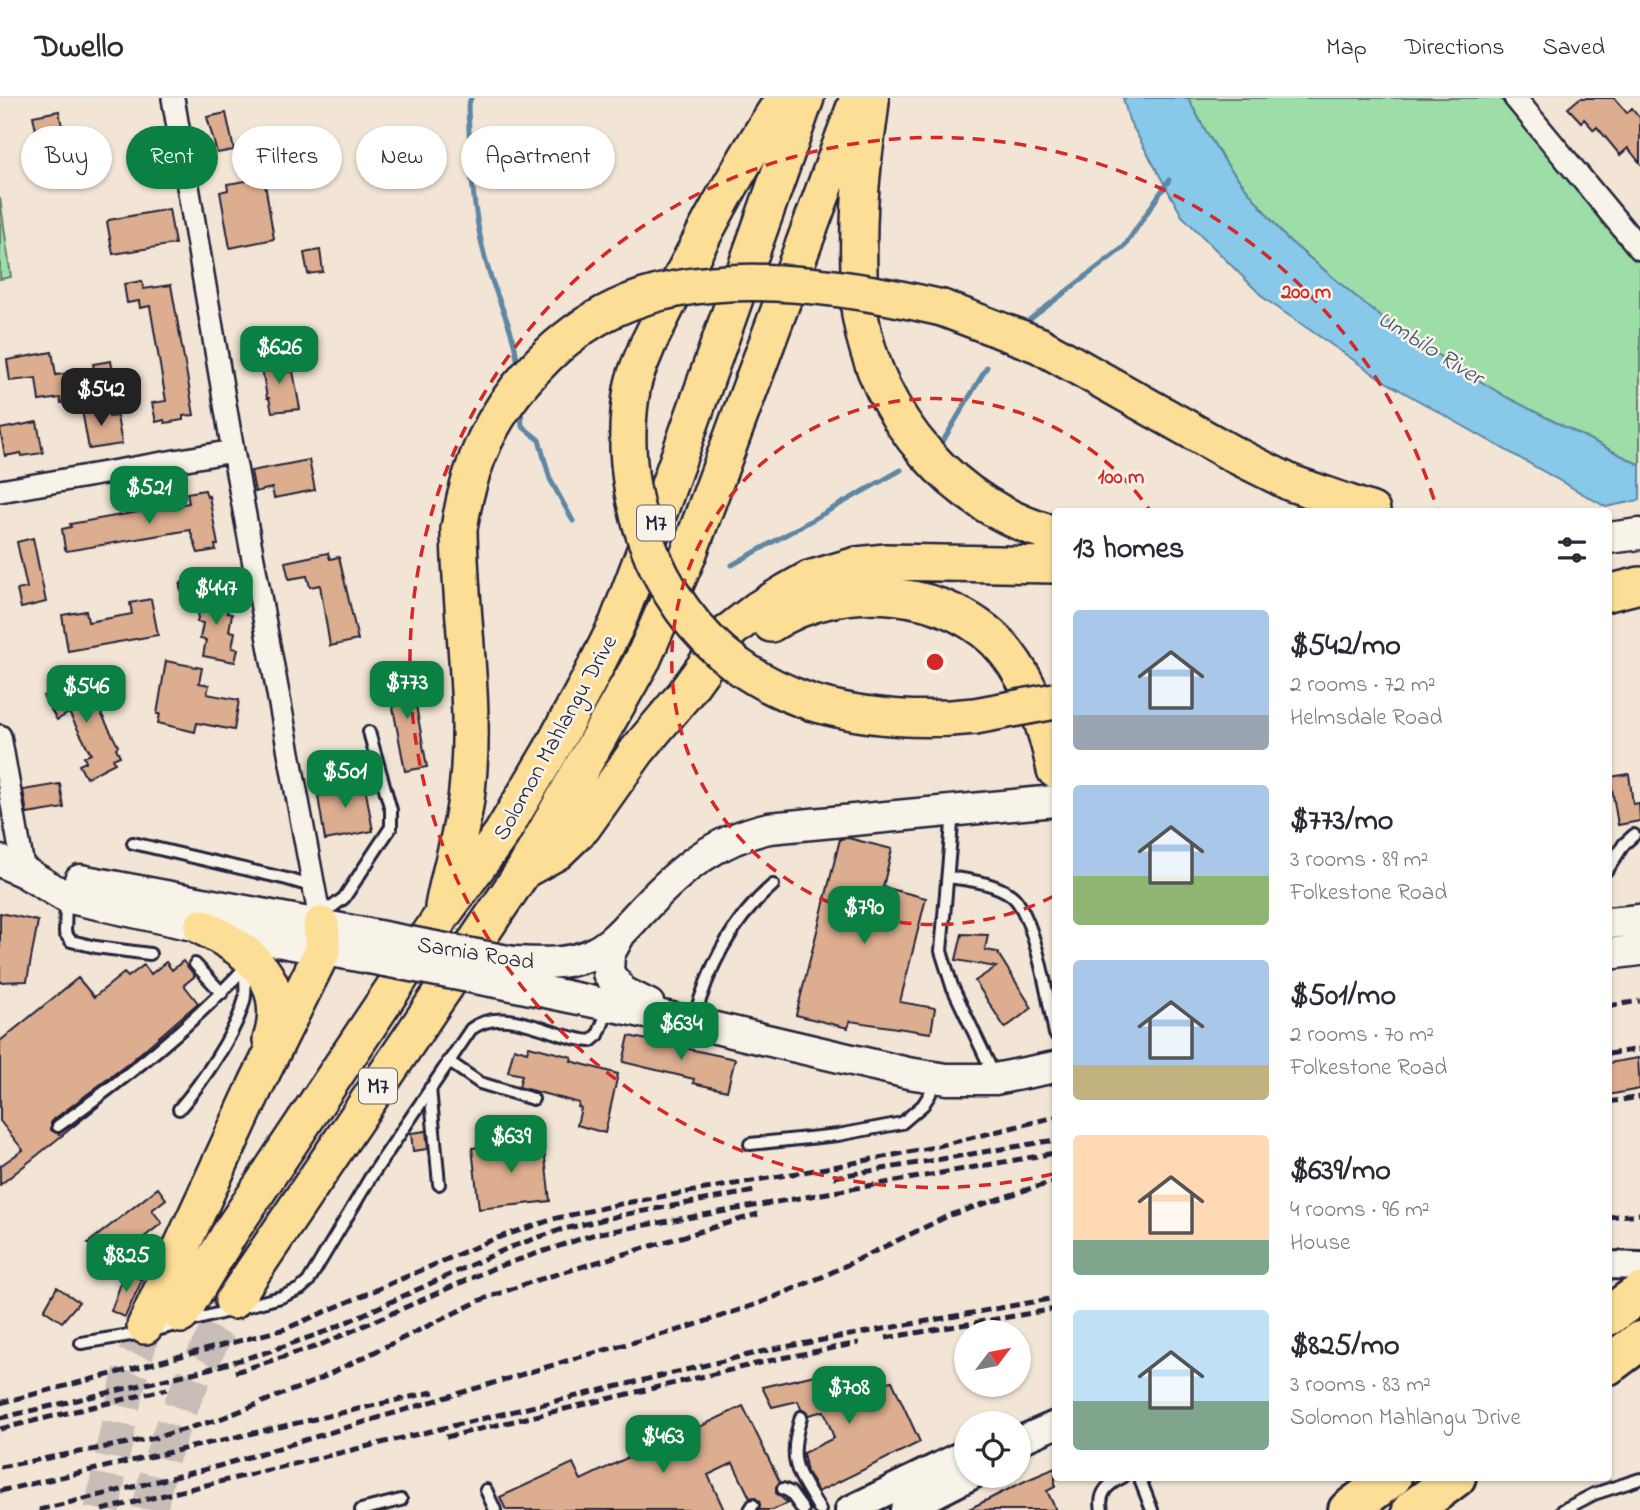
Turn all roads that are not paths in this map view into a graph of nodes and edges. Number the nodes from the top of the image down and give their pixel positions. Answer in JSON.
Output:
{"nodes":[{"id":1,"x":173,"y":98,"type":"edge"},
{"id":2,"x":783,"y":98,"type":"edge"},
{"id":3,"x":806,"y":98,"type":"edge"},
{"id":4,"x":858,"y":98,"type":"edge"},
{"id":5,"x":871,"y":98,"type":"edge"},
{"id":6,"x":1515,"y":98,"type":"edge"},
{"id":7,"x":1640,"y":249,"type":"edge"},
{"id":8,"x":233,"y":451,"type":"junction"},
{"id":9,"x":0,"y":491,"type":"edge"},
{"id":10,"x":1363,"y":508,"type":"edge"},
{"id":11,"x":1052,"y":533,"type":"edge"},
{"id":12,"x":1640,"y":534,"type":"edge"},
{"id":13,"x":1612,"y":538,"type":"edge"},
{"id":14,"x":1052,"y":565,"type":"edge"},
{"id":15,"x":1640,"y":567,"type":"edge"},
{"id":16,"x":1612,"y":570,"type":"edge"},
{"id":17,"x":256,"y":573,"type":"junction"},
{"id":18,"x":1640,"y":585,"type":"edge"},
{"id":19,"x":187,"y":587,"type":"dead end"},
{"id":20,"x":1612,"y":592,"type":"edge"},
{"id":21,"x":684,"y":695,"type":"junction"},
{"id":22,"x":1052,"y":702,"type":"edge"},
{"id":23,"x":369,"y":732,"type":"dead end"},
{"id":24,"x":0,"y":736,"type":"edge"},
{"id":25,"x":1052,"y":759,"type":"edge"},
{"id":26,"x":1052,"y":801,"type":"edge"},
{"id":27,"x":953,"y":809,"type":"junction"},
{"id":28,"x":1634,"y":835,"type":"dead end"},
{"id":29,"x":133,"y":843,"type":"dead end"},
{"id":30,"x":1612,"y":863,"type":"edge"},
{"id":31,"x":12,"y":867,"type":"edge"},
{"id":32,"x":524,"y":870,"type":"junction"},
{"id":33,"x":948,"y":877,"type":"junction"},
{"id":34,"x":773,"y":885,"type":"dead end"},
{"id":35,"x":66,"y":897,"type":"junction"},
{"id":36,"x":319,"y":917,"type":"junction"},
{"id":37,"x":441,"y":917,"type":"junction"},
{"id":38,"x":1640,"y":920,"type":"edge"},
{"id":39,"x":1612,"y":923,"type":"edge"},
{"id":40,"x":202,"y":927,"type":"junction"},
{"id":41,"x":620,"y":934,"type":"junction"},
{"id":42,"x":1640,"y":950,"type":"edge"},
{"id":43,"x":150,"y":954,"type":"dead end"},
{"id":44,"x":1612,"y":954,"type":"edge"},
{"id":45,"x":195,"y":964,"type":"dead end"},
{"id":46,"x":249,"y":964,"type":"junction"},
{"id":47,"x":510,"y":973,"type":"junction"},
{"id":48,"x":222,"y":993,"type":"junction"},
{"id":49,"x":610,"y":1006,"type":"junction"},
{"id":50,"x":1052,"y":1021,"type":"edge"},
{"id":51,"x":687,"y":1022,"type":"junction"},
{"id":52,"x":448,"y":1061,"type":"junction"},
{"id":53,"x":1052,"y":1068,"type":"edge"},
{"id":54,"x":935,"y":1077,"type":"junction"},
{"id":55,"x":995,"y":1079,"type":"junction"},
{"id":56,"x":257,"y":1083,"type":"junction"},
{"id":57,"x":430,"y":1088,"type":"junction"},
{"id":58,"x":533,"y":1099,"type":"dead end"},
{"id":59,"x":179,"y":1109,"type":"dead end"},
{"id":60,"x":58,"y":1126,"type":"dead end"},
{"id":61,"x":750,"y":1144,"type":"dead end"},
{"id":62,"x":439,"y":1184,"type":"dead end"},
{"id":63,"x":1612,"y":1265,"type":"edge"},
{"id":64,"x":1640,"y":1266,"type":"edge"},
{"id":65,"x":233,"y":1301,"type":"tunnel mouth"},
{"id":66,"x":181,"y":1315,"type":"tunnel mouth"},
{"id":67,"x":145,"y":1326,"type":"tunnel mouth"},
{"id":68,"x":1640,"y":1342,"type":"edge"},
{"id":69,"x":81,"y":1343,"type":"dead end"},
{"id":70,"x":1612,"y":1362,"type":"edge"},
{"id":71,"x":801,"y":1417,"type":"dead end"},
{"id":72,"x":1052,"y":1426,"type":"edge"},
{"id":73,"x":1031,"y":1435,"type":"edge"},
{"id":74,"x":954,"y":1472,"type":"edge"},
{"id":75,"x":1640,"y":1479,"type":"edge"},
{"id":76,"x":1116,"y":1481,"type":"edge"},
{"id":77,"x":1141,"y":1481,"type":"edge"},
{"id":78,"x":1387,"y":1481,"type":"edge"},
{"id":79,"x":1451,"y":1481,"type":"edge"},
{"id":80,"x":783,"y":1489,"type":"dead end"},
{"id":81,"x":486,"y":1490,"type":"dead end"},
{"id":82,"x":401,"y":1500,"type":"dead end"},
{"id":83,"x":900,"y":1503,"type":"edge"},
{"id":84,"x":361,"y":1510,"type":"edge"},
{"id":85,"x":495,"y":1510,"type":"edge"},
{"id":86,"x":803,"y":1510,"type":"edge"},
{"id":87,"x":820,"y":1510,"type":"edge"},
{"id":88,"x":849,"y":1510,"type":"edge"},
{"id":89,"x":1102,"y":1510,"type":"edge"},
{"id":90,"x":1153,"y":1510,"type":"edge"},
{"id":91,"x":1348,"y":1510,"type":"edge"},
{"id":92,"x":1412,"y":1510,"type":"edge"},
{"id":93,"x":1563,"y":1510,"type":"edge"}],
"edges":[{"from":1,"to":8,"type":"street"},
{"from":2,"to":22,"type":"highway","bridge":true},
{"from":3,"to":37,"type":"highway","name":"Solomon Mahlangu Drive","number":"M7"},
{"from":4,"to":32,"type":"highway","name":"Solomon Mahlangu Drive","number":"M7"},
{"from":5,"to":11,"type":"highway"},
{"from":6,"to":7,"type":"street"},
{"from":8,"to":9,"type":"street"},
{"from":8,"to":17,"type":"street"},
{"from":10,"to":37,"type":"highway","bridge":true},
{"from":12,"to":13,"type":"main road"},
{"from":14,"to":21,"type":"highway"},
{"from":15,"to":16,"type":"highway"},
{"from":17,"to":19,"type":"lane"},
{"from":17,"to":36,"type":"street"},
{"from":18,"to":20,"type":"highway"},
{"from":21,"to":25,"type":"highway"},
{"from":21,"to":32,"type":"highway"},
{"from":23,"to":36,"type":"lane"},
{"from":24,"to":31,"type":"street"},
{"from":26,"to":27,"type":"main road","name":"Sarnia Road"},
{"from":27,"to":33,"type":"lane"},
{"from":27,"to":41,"type":"main road","name":"Sarnia Road"},
{"from":28,"to":30,"type":"lane"},
{"from":29,"to":36,"type":"lane"},
{"from":31,"to":35,"type":"main road","name":"Sarnia Road"},
{"from":31,"to":36,"type":"main road","name":"Sarnia Road"},
{"from":32,"to":65,"type":"highway","name":"Solomon Mahlangu Drive","number":"M7"},
{"from":33,"to":50,"type":"lane"},
{"from":33,"to":55,"type":"lane"},
{"from":34,"to":51,"type":"lane"},
{"from":35,"to":40,"type":"main road","name":"Sarnia Road"},
{"from":35,"to":43,"type":"lane"},
{"from":36,"to":40,"type":"main road","name":"Sarnia Road"},
{"from":36,"to":47,"type":"main road","name":"Sarnia Road","bridge":true},
{"from":36,"to":56,"type":"highway"},
{"from":37,"to":66,"type":"highway","name":"Solomon Mahlangu Drive","number":"M7"},
{"from":38,"to":39,"type":"main road"},
{"from":40,"to":46,"type":"highway"},
{"from":41,"to":47,"type":"main road","name":"Sarnia Road"},
{"from":41,"to":51,"type":"main road"},
{"from":42,"to":44,"type":"main road"},
{"from":45,"to":48,"type":"lane"},
{"from":46,"to":48,"type":"lane"},
{"from":46,"to":56,"type":"highway"},
{"from":46,"to":59,"type":"lane"},
{"from":47,"to":49,"type":"main road","name":"Sarnia Road"},
{"from":48,"to":60,"type":"lane"},
{"from":49,"to":51,"type":"main road","name":"Sarnia Road"},
{"from":49,"to":52,"type":"lane"},
{"from":51,"to":54,"type":"main road","name":"Sarnia Road"},
{"from":52,"to":57,"type":"lane"},
{"from":52,"to":58,"type":"lane"},
{"from":53,"to":55,"type":"main road","name":"Sarnia Road"},
{"from":54,"to":55,"type":"main road","name":"Sarnia Road"},
{"from":54,"to":61,"type":"lane"},
{"from":56,"to":67,"type":"highway"},
{"from":57,"to":62,"type":"lane"},
{"from":57,"to":69,"type":"lane"},
{"from":63,"to":64,"type":"street"},
{"from":68,"to":70,"type":"highway"},
{"from":71,"to":87,"type":"lane"},
{"from":72,"to":73,"type":"street"},
{"from":74,"to":83,"type":"street"},
{"from":75,"to":93,"type":"lane"},
{"from":76,"to":89,"type":"lane"},
{"from":77,"to":90,"type":"lane"},
{"from":78,"to":91,"type":"highway"},
{"from":79,"to":92,"type":"highway"},
{"from":80,"to":86,"type":"lane"},
{"from":81,"to":85,"type":"lane"},
{"from":82,"to":84,"type":"lane"},
{"from":83,"to":88,"type":"street"}]}
